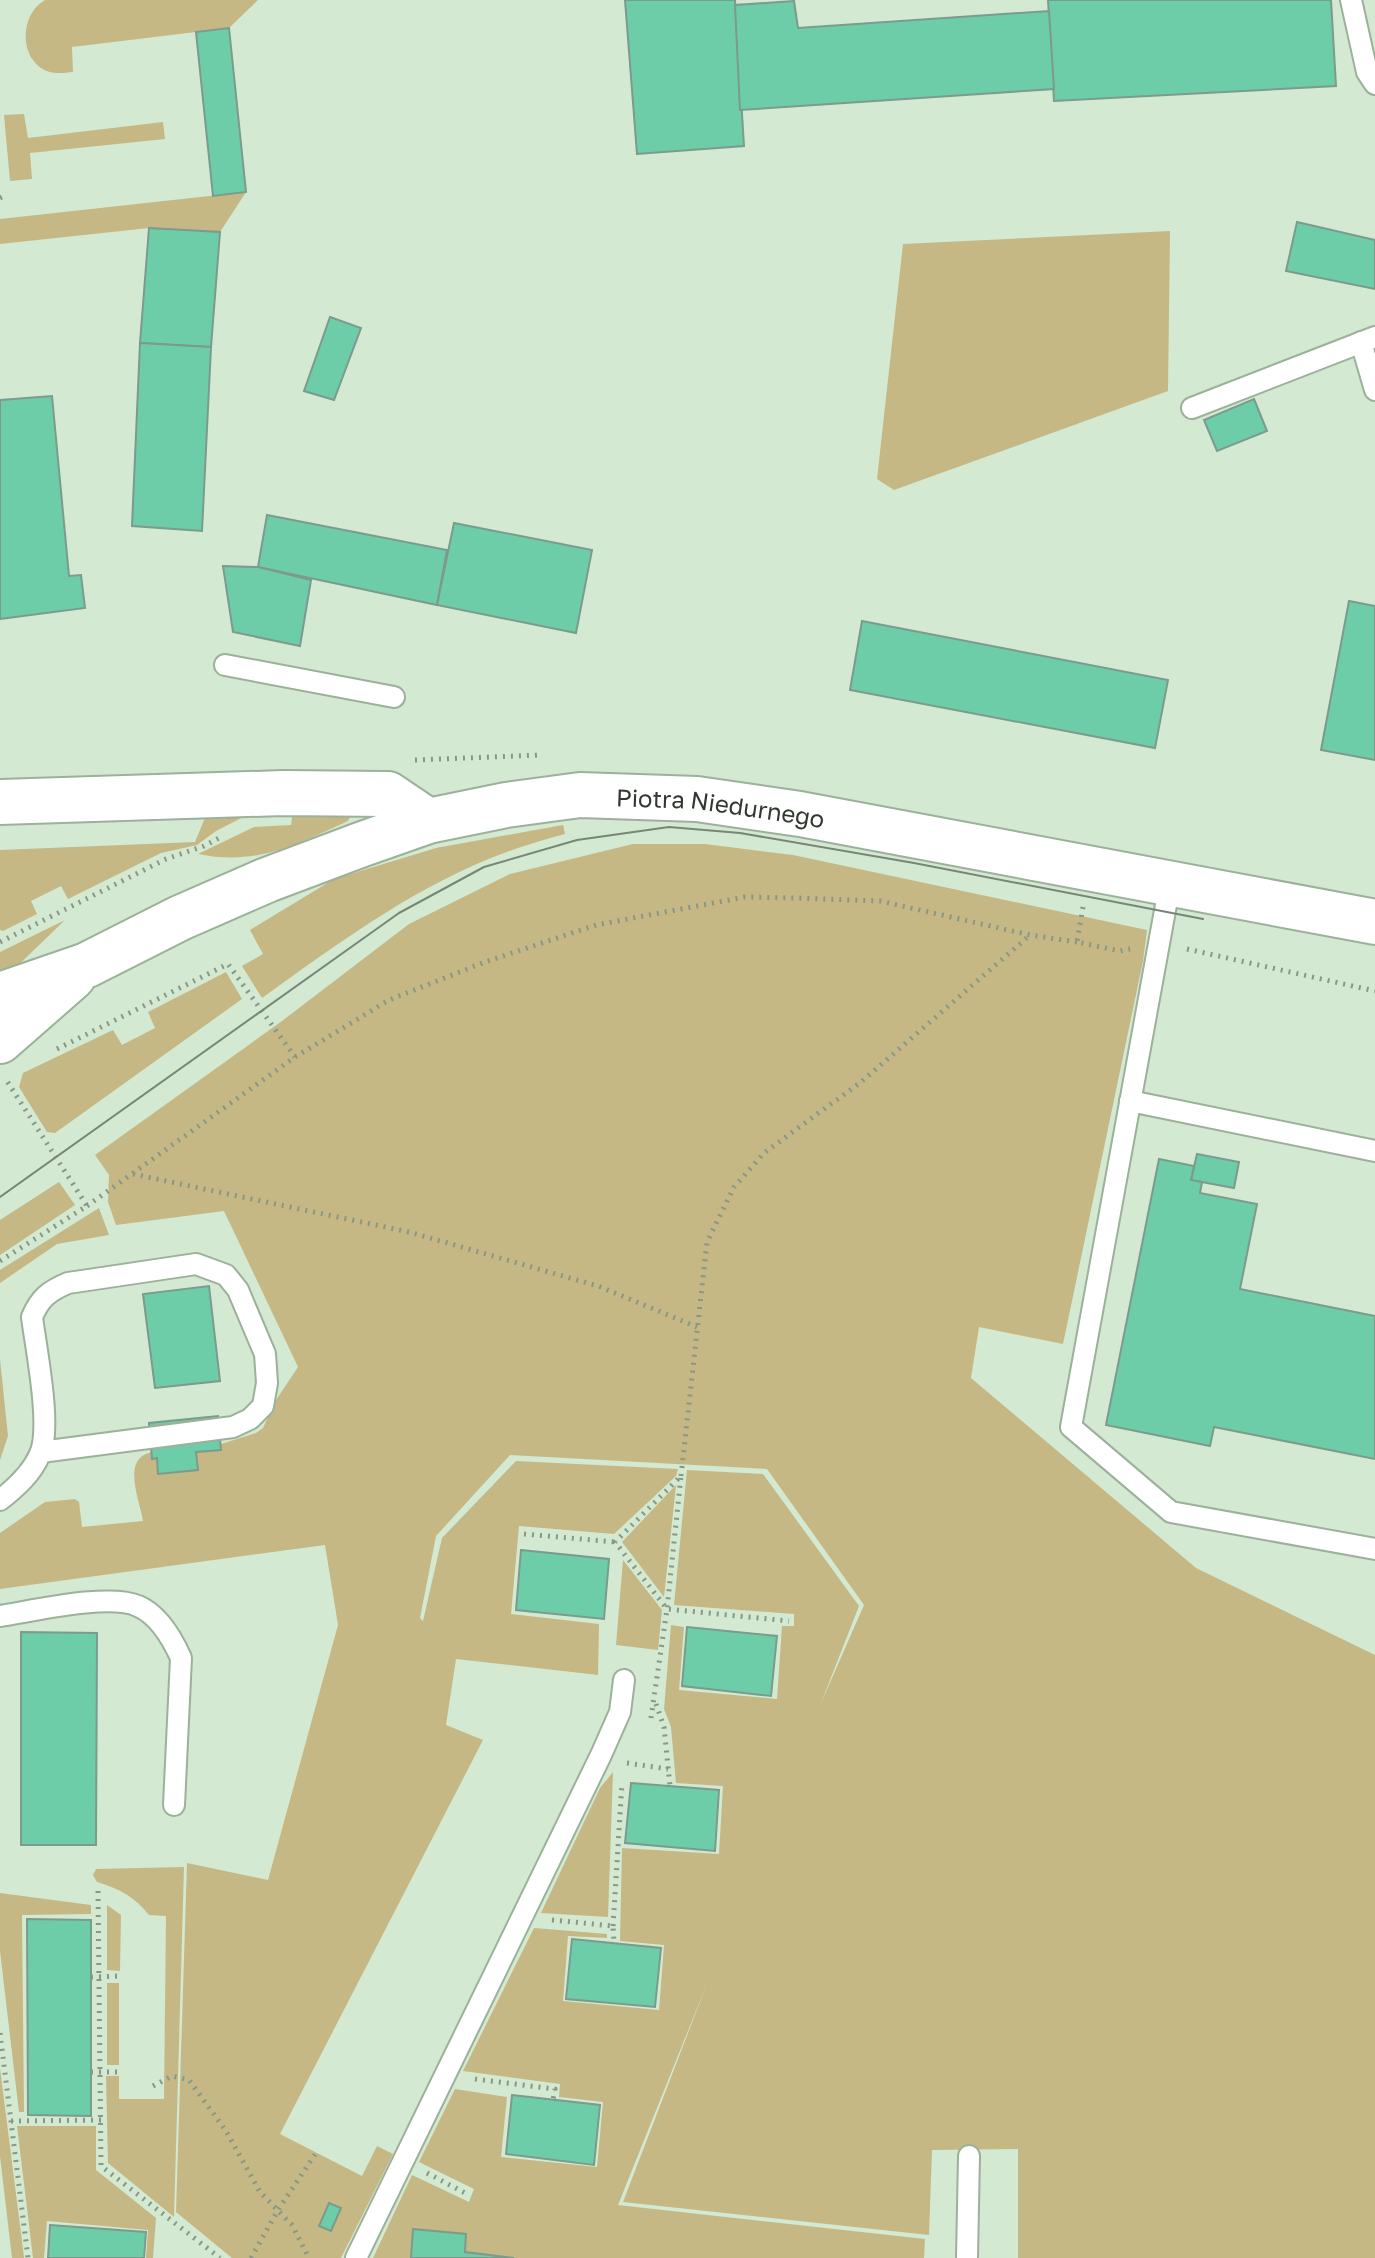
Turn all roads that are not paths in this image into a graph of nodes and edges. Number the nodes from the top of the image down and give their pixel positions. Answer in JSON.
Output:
{"nodes":[{"id":1,"x":1351,"y":0,"type":"edge"},
{"id":2,"x":1375,"y":84,"type":"edge"},
{"id":3,"x":1368,"y":340,"type":"edge"},
{"id":4,"x":1375,"y":390,"type":"edge"},
{"id":5,"x":1192,"y":408,"type":"dead end"},
{"id":6,"x":225,"y":665,"type":"dead end"},
{"id":7,"x":394,"y":697,"type":"dead end"},
{"id":8,"x":0,"y":802,"type":"edge"},
{"id":9,"x":428,"y":821,"type":"junction"},
{"id":10,"x":1170,"y":883,"type":"junction"},
{"id":11,"x":1375,"y":922,"type":"edge"},
{"id":12,"x":87,"y":965,"type":"junction"},
{"id":13,"x":0,"y":995,"type":"edge"},
{"id":14,"x":2,"y":1059,"type":"edge"},
{"id":15,"x":1130,"y":1101,"type":"junction"},
{"id":16,"x":1375,"y":1151,"type":"edge"},
{"id":17,"x":41,"y":1452,"type":"junction"},
{"id":18,"x":0,"y":1500,"type":"edge"},
{"id":19,"x":1375,"y":1549,"type":"edge"},
{"id":20,"x":0,"y":1616,"type":"edge"},
{"id":21,"x":624,"y":1680,"type":"dead end"},
{"id":22,"x":174,"y":1805,"type":"dead end"},
{"id":23,"x":969,"y":2156,"type":"dead end"},
{"id":24,"x":356,"y":2258,"type":"edge"},
{"id":25,"x":967,"y":2258,"type":"edge"}],
"edges":[{"from":1,"to":2,"type":"lane"},
{"from":3,"to":4,"type":"lane"},
{"from":3,"to":5,"type":"lane"},
{"from":6,"to":7,"type":"lane"},
{"from":8,"to":9,"type":"street"},
{"from":9,"to":10,"type":"street","name":"Piotra Niedurnego"},
{"from":9,"to":12,"type":"street","name":"Piotra Niedurnego"},
{"from":10,"to":11,"type":"street","name":"Piotra Niedurnego"},
{"from":10,"to":15,"type":"lane"},
{"from":12,"to":13,"type":"street","name":"Piotra Niedurnego"},
{"from":12,"to":14,"type":"street","name":"Piotra Niedurnego"},
{"from":15,"to":16,"type":"lane"},
{"from":15,"to":19,"type":"lane"},
{"from":17,"to":17,"type":"lane"},
{"from":17,"to":18,"type":"lane"},
{"from":20,"to":22,"type":"lane"},
{"from":21,"to":24,"type":"lane"},
{"from":23,"to":25,"type":"lane"}]}
